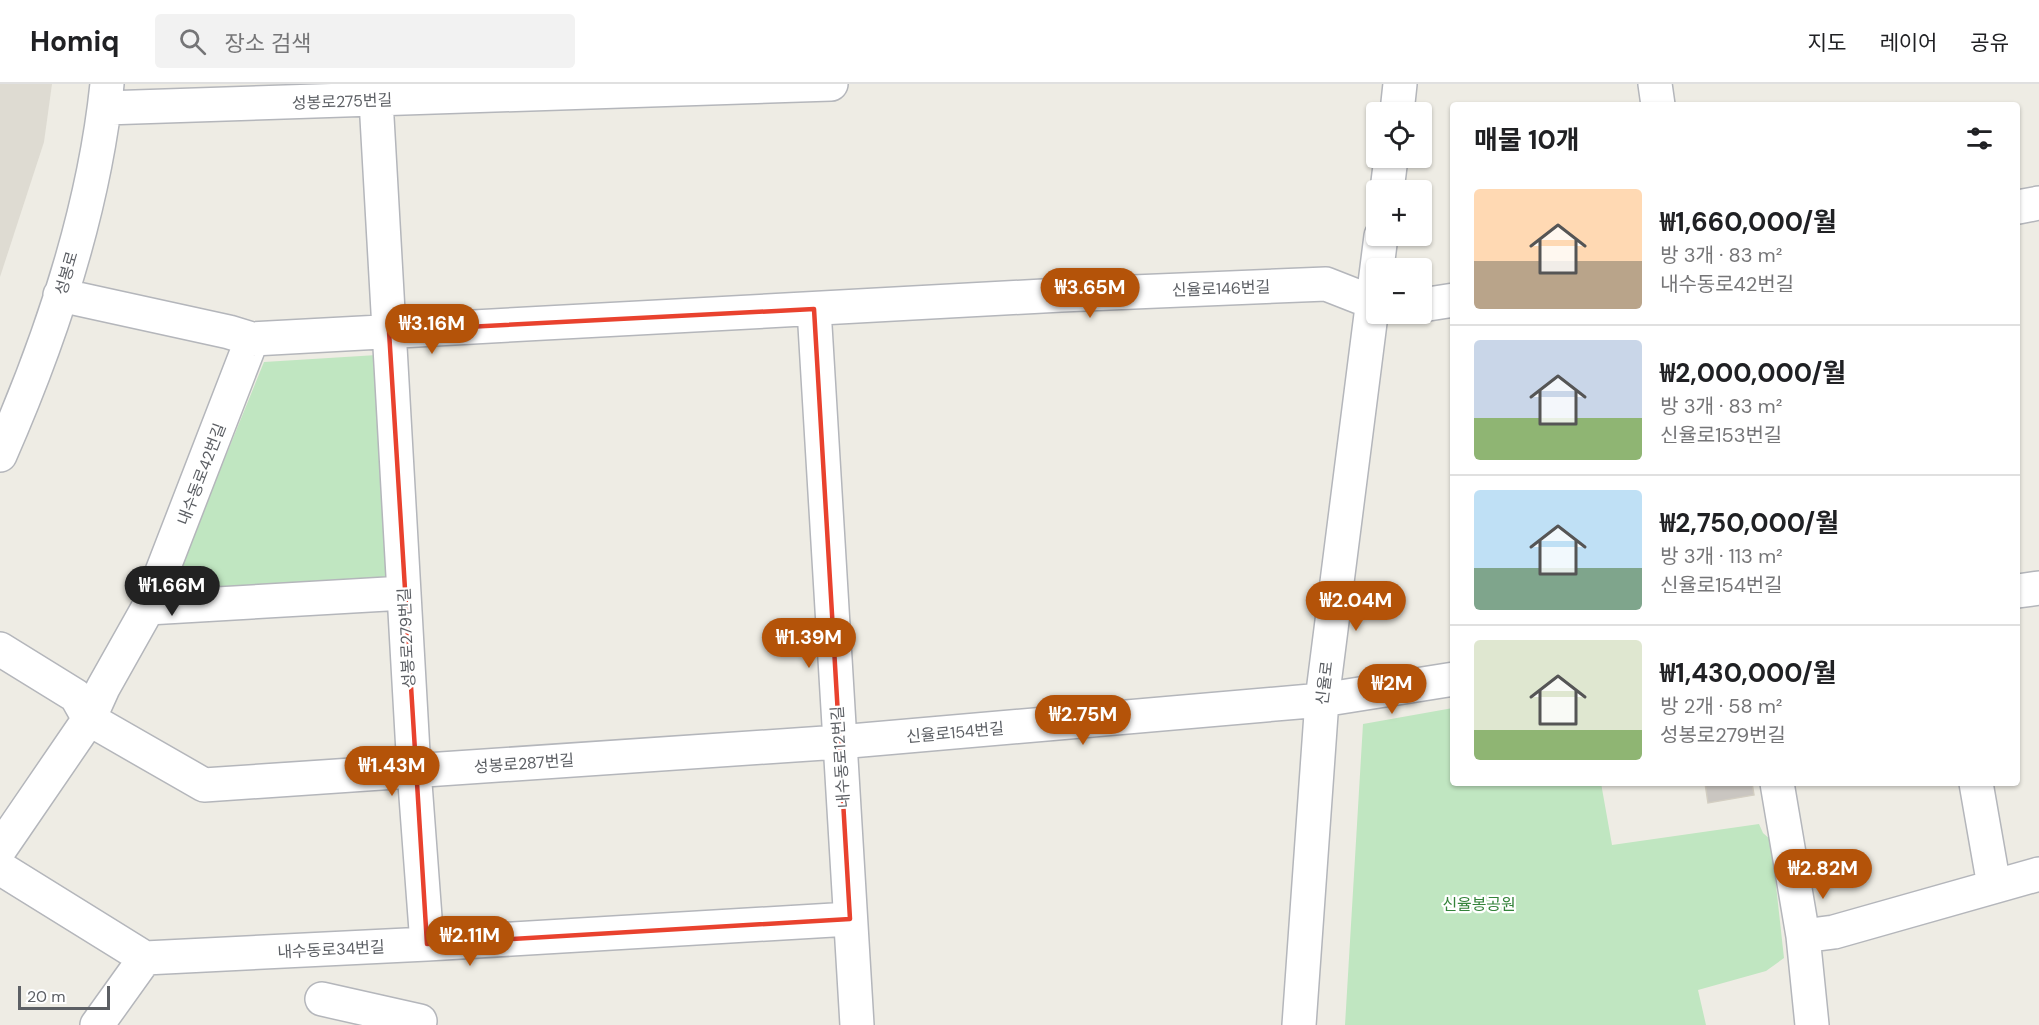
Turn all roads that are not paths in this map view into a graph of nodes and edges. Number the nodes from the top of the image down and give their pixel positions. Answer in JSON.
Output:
{"nodes":[{"id":1,"x":831,"y":84,"type":"edge"},
{"id":2,"x":1400,"y":84,"type":"edge"},
{"id":3,"x":1655,"y":84,"type":"edge"},
{"id":4,"x":717,"y":86,"type":"edge"},
{"id":5,"x":106,"y":96,"type":"edge"},
{"id":6,"x":376,"y":99,"type":"junction"},
{"id":7,"x":1398,"y":102,"type":"edge"},
{"id":8,"x":1658,"y":102,"type":"edge"},
{"id":9,"x":2039,"y":203,"type":"edge"},
{"id":10,"x":2020,"y":207,"type":"edge"},
{"id":11,"x":60,"y":296,"type":"junction"},
{"id":12,"x":1366,"y":300,"type":"edge"},
{"id":13,"x":1450,"y":301,"type":"edge"},
{"id":14,"x":1432,"y":303,"type":"edge"},
{"id":15,"x":814,"y":309,"type":"junction"},
{"id":16,"x":1372,"y":324,"type":"edge"},
{"id":17,"x":389,"y":331,"type":"junction"},
{"id":18,"x":252,"y":339,"type":"junction"},
{"id":19,"x":0,"y":455,"type":"edge"},
{"id":20,"x":2039,"y":588,"type":"edge"},
{"id":21,"x":2020,"y":591,"type":"edge"},
{"id":22,"x":404,"y":593,"type":"junction"},
{"id":23,"x":148,"y":608,"type":"junction"},
{"id":24,"x":0,"y":649,"type":"edge"},
{"id":25,"x":1450,"y":680,"type":"edge"},
{"id":26,"x":1322,"y":700,"type":"junction"},
{"id":27,"x":89,"y":719,"type":"junction"},
{"id":28,"x":839,"y":742,"type":"junction"},
{"id":29,"x":414,"y":770,"type":"junction"},
{"id":30,"x":1778,"y":786,"type":"edge"},
{"id":31,"x":1977,"y":786,"type":"edge"},
{"id":32,"x":0,"y":849,"type":"edge"},
{"id":33,"x":0,"y":868,"type":"edge"},
{"id":34,"x":2039,"y":874,"type":"edge"},
{"id":35,"x":1994,"y":886,"type":"junction"},
{"id":36,"x":850,"y":919,"type":"junction"},
{"id":37,"x":1803,"y":936,"type":"junction"},
{"id":38,"x":427,"y":944,"type":"junction"},
{"id":39,"x":145,"y":958,"type":"junction"},
{"id":40,"x":322,"y":999,"type":"dead end"},
{"id":41,"x":421,"y":1020,"type":"edge"},
{"id":42,"x":97,"y":1025,"type":"edge"},
{"id":43,"x":857,"y":1025,"type":"edge"},
{"id":44,"x":1299,"y":1025,"type":"edge"},
{"id":45,"x":1812,"y":1025,"type":"edge"}],
"edges":[{"from":1,"to":4,"type":"street","name":"성봉로275번길"},
{"from":2,"to":7,"type":"street"},
{"from":3,"to":8,"type":"street"},
{"from":4,"to":6,"type":"street","name":"성봉로275번길"},
{"from":5,"to":6,"type":"street","name":"성봉로275번길"},
{"from":5,"to":11,"type":"street","name":"성봉로"},
{"from":6,"to":17,"type":"street","name":"성봉로279번길"},
{"from":9,"to":10,"type":"street"},
{"from":11,"to":18,"type":"street"},
{"from":11,"to":19,"type":"street","name":"성봉로"},
{"from":12,"to":15,"type":"street","name":"신율로146번길"},
{"from":13,"to":14,"type":"street"},
{"from":15,"to":17,"type":"street"},
{"from":15,"to":28,"type":"street","name":"내수동로12번길"},
{"from":16,"to":26,"type":"street","name":"신율로"},
{"from":17,"to":18,"type":"street"},
{"from":17,"to":22,"type":"street","name":"성봉로279번길"},
{"from":18,"to":23,"type":"street","name":"내수동로42번길"},
{"from":20,"to":21,"type":"street"},
{"from":22,"to":23,"type":"street"},
{"from":22,"to":29,"type":"street","name":"성봉로279번길"},
{"from":23,"to":27,"type":"street","name":"내수동로42번길"},
{"from":24,"to":27,"type":"street","name":"성봉로287번길"},
{"from":25,"to":26,"type":"street","name":"신율로154번길"},
{"from":26,"to":28,"type":"street","name":"신율로154번길"},
{"from":26,"to":44,"type":"street","name":"신율로"},
{"from":27,"to":29,"type":"street","name":"성봉로287번길"},
{"from":27,"to":32,"type":"street","name":"내수동로42번길"},
{"from":28,"to":29,"type":"street","name":"성봉로287번길"},
{"from":28,"to":36,"type":"street","name":"내수동로12번길"},
{"from":29,"to":38,"type":"street","name":"성봉로279번길"},
{"from":30,"to":37,"type":"street"},
{"from":31,"to":35,"type":"street"},
{"from":33,"to":39,"type":"street"},
{"from":34,"to":35,"type":"street"},
{"from":35,"to":37,"type":"street"},
{"from":36,"to":38,"type":"street","name":"내수동로34번길"},
{"from":36,"to":43,"type":"street","name":"내수동로12번길"},
{"from":37,"to":45,"type":"street"},
{"from":38,"to":39,"type":"street","name":"내수동로34번길"},
{"from":39,"to":42,"type":"street"},
{"from":40,"to":41,"type":"street"}]}
